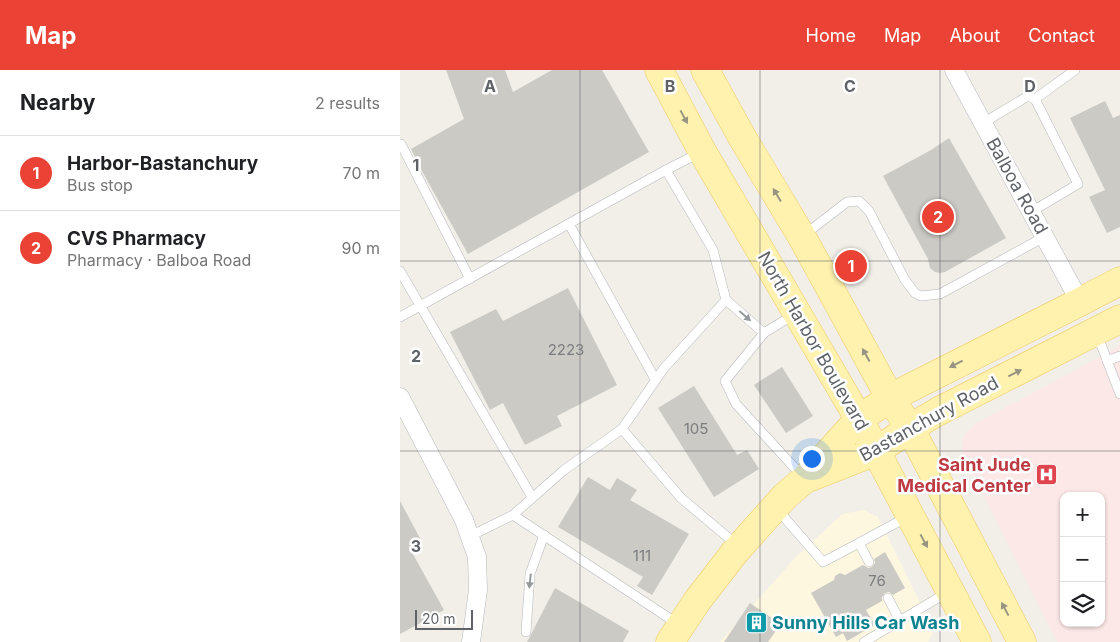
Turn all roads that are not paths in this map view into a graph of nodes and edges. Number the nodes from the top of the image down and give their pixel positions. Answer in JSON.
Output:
{"nodes":[{"id":1,"x":659,"y":70,"type":"edge"},
{"id":2,"x":705,"y":70,"type":"edge"},
{"id":3,"x":954,"y":70,"type":"edge"},
{"id":4,"x":1075,"y":70,"type":"edge"},
{"id":5,"x":1035,"y":99,"type":"junction"},
{"id":6,"x":983,"y":123,"type":"junction"},
{"id":7,"x":400,"y":145,"type":"edge"},
{"id":8,"x":702,"y":151,"type":"junction"},
{"id":9,"x":666,"y":170,"type":"junction"},
{"id":10,"x":1031,"y":212,"type":"junction"},
{"id":11,"x":569,"y":224,"type":"junction"},
{"id":12,"x":802,"y":237,"type":"junction"},
{"id":13,"x":1044,"y":237,"type":"junction"},
{"id":14,"x":400,"y":271,"type":"edge"},
{"id":15,"x":470,"y":279,"type":"junction"},
{"id":16,"x":1120,"y":281,"type":"edge"},
{"id":17,"x":726,"y":300,"type":"junction"},
{"id":18,"x":1080,"y":302,"type":"junction"},
{"id":19,"x":420,"y":306,"type":"junction"},
{"id":20,"x":796,"y":313,"type":"junction"},
{"id":21,"x":400,"y":318,"type":"edge"},
{"id":22,"x":1120,"y":319,"type":"edge"},
{"id":23,"x":1096,"y":332,"type":"junction"},
{"id":24,"x":764,"y":333,"type":"junction"},
{"id":25,"x":1120,"y":356,"type":"edge"},
{"id":26,"x":1107,"y":360,"type":"junction"},
{"id":27,"x":655,"y":379,"type":"junction"},
{"id":28,"x":1120,"y":394,"type":"edge"},
{"id":29,"x":400,"y":397,"type":"edge"},
{"id":30,"x":890,"y":398,"type":"junction"},
{"id":31,"x":859,"y":418,"type":"junction"},
{"id":32,"x":622,"y":428,"type":"junction"},
{"id":33,"x":910,"y":428,"type":"junction"},
{"id":34,"x":877,"y":451,"type":"junction"},
{"id":35,"x":805,"y":479,"type":"junction"},
{"id":36,"x":532,"y":497,"type":"junction"},
{"id":37,"x":775,"y":507,"type":"junction"},
{"id":38,"x":513,"y":515,"type":"junction"},
{"id":39,"x":910,"y":516,"type":"junction"},
{"id":40,"x":544,"y":535,"type":"junction"},
{"id":41,"x":470,"y":536,"type":"junction"},
{"id":42,"x":859,"y":544,"type":"junction"},
{"id":43,"x":739,"y":547,"type":"junction"},
{"id":44,"x":869,"y":562,"type":"dead end"},
{"id":45,"x":950,"y":590,"type":"junction"},
{"id":46,"x":888,"y":598,"type":"dead end"},
{"id":47,"x":900,"y":621,"type":"junction"},
{"id":48,"x":526,"y":632,"type":"dead end"},
{"id":49,"x":675,"y":634,"type":"edge"},
{"id":50,"x":471,"y":642,"type":"edge"},
{"id":51,"x":864,"y":642,"type":"edge"},
{"id":52,"x":977,"y":642,"type":"edge"},
{"id":53,"x":1022,"y":642,"type":"edge"}],
"edges":[{"from":1,"to":8,"type":"main road","name":"North Harbor Boulevard","one_way":true},
{"from":12,"to":2,"type":"main road","one_way":true},
{"from":3,"to":6,"type":"street","name":"Balboa Road"},
{"from":4,"to":5,"type":"lane"},
{"from":5,"to":6,"type":"lane"},
{"from":5,"to":10,"type":"lane"},
{"from":6,"to":10,"type":"street","name":"Balboa Road"},
{"from":7,"to":15,"type":"lane"},
{"from":8,"to":9,"type":"lane"},
{"from":8,"to":20,"type":"main road","name":"North Harbor Boulevard"},
{"from":9,"to":11,"type":"lane"},
{"from":9,"to":17,"type":"lane"},
{"from":10,"to":13,"type":"street","name":"Balboa Road"},
{"from":11,"to":15,"type":"lane"},
{"from":11,"to":27,"type":"lane"},
{"from":12,"to":13,"type":"lane"},
{"from":30,"to":12,"type":"main road","one_way":true},
{"from":13,"to":18,"type":"street","name":"Balboa Road"},
{"from":14,"to":19,"type":"lane"},
{"from":15,"to":19,"type":"lane"},
{"from":16,"to":18,"type":"main road","name":"Bastanchury Road"},
{"from":17,"to":24,"type":"lane","one_way":true},
{"from":17,"to":27,"type":"lane"},
{"from":18,"to":30,"type":"main road","name":"Bastanchury Road","one_way":true},
{"from":19,"to":21,"type":"lane"},
{"from":19,"to":36,"type":"lane"},
{"from":20,"to":24,"type":"lane"},
{"from":20,"to":31,"type":"main road","name":"North Harbor Boulevard"},
{"from":22,"to":23,"type":"main road","name":"Bastanchury Road"},
{"from":23,"to":26,"type":"lane"},
{"from":33,"to":23,"type":"main road","name":"Bastanchury Road","one_way":true},
{"from":24,"to":35,"type":"lane"},
{"from":25,"to":26,"type":"lane"},
{"from":26,"to":28,"type":"lane"},
{"from":27,"to":32,"type":"lane"},
{"from":29,"to":41,"type":"street"},
{"from":30,"to":31,"type":"main road","name":"Bastanchury Road"},
{"from":30,"to":33,"type":"main road"},
{"from":31,"to":34,"type":"main road","name":"North Harbor Boulevard"},
{"from":31,"to":35,"type":"main road","name":"Bastanchury Road"},
{"from":32,"to":36,"type":"lane"},
{"from":32,"to":43,"type":"lane"},
{"from":33,"to":34,"type":"main road","name":"Bastanchury Road"},
{"from":53,"to":33,"type":"main road","one_way":true},
{"from":34,"to":35,"type":"main road","name":"Bastanchury Road"},
{"from":34,"to":39,"type":"main road","name":"North Harbor Boulevard"},
{"from":35,"to":37,"type":"main road"},
{"from":36,"to":38,"type":"lane"},
{"from":37,"to":42,"type":"lane"},
{"from":37,"to":43,"type":"main road"},
{"from":38,"to":40,"type":"lane"},
{"from":38,"to":41,"type":"lane"},
{"from":39,"to":42,"type":"lane"},
{"from":39,"to":45,"type":"main road","name":"North Harbor Boulevard","one_way":true},
{"from":40,"to":48,"type":"lane","one_way":true},
{"from":40,"to":49,"type":"lane"},
{"from":41,"to":50,"type":"street"},
{"from":42,"to":44,"type":"lane"},
{"from":43,"to":49,"type":"main road"},
{"from":45,"to":47,"type":"lane"},
{"from":45,"to":52,"type":"main road","name":"North Harbor Boulevard"},
{"from":46,"to":47,"type":"lane"},
{"from":47,"to":51,"type":"lane"}]}
